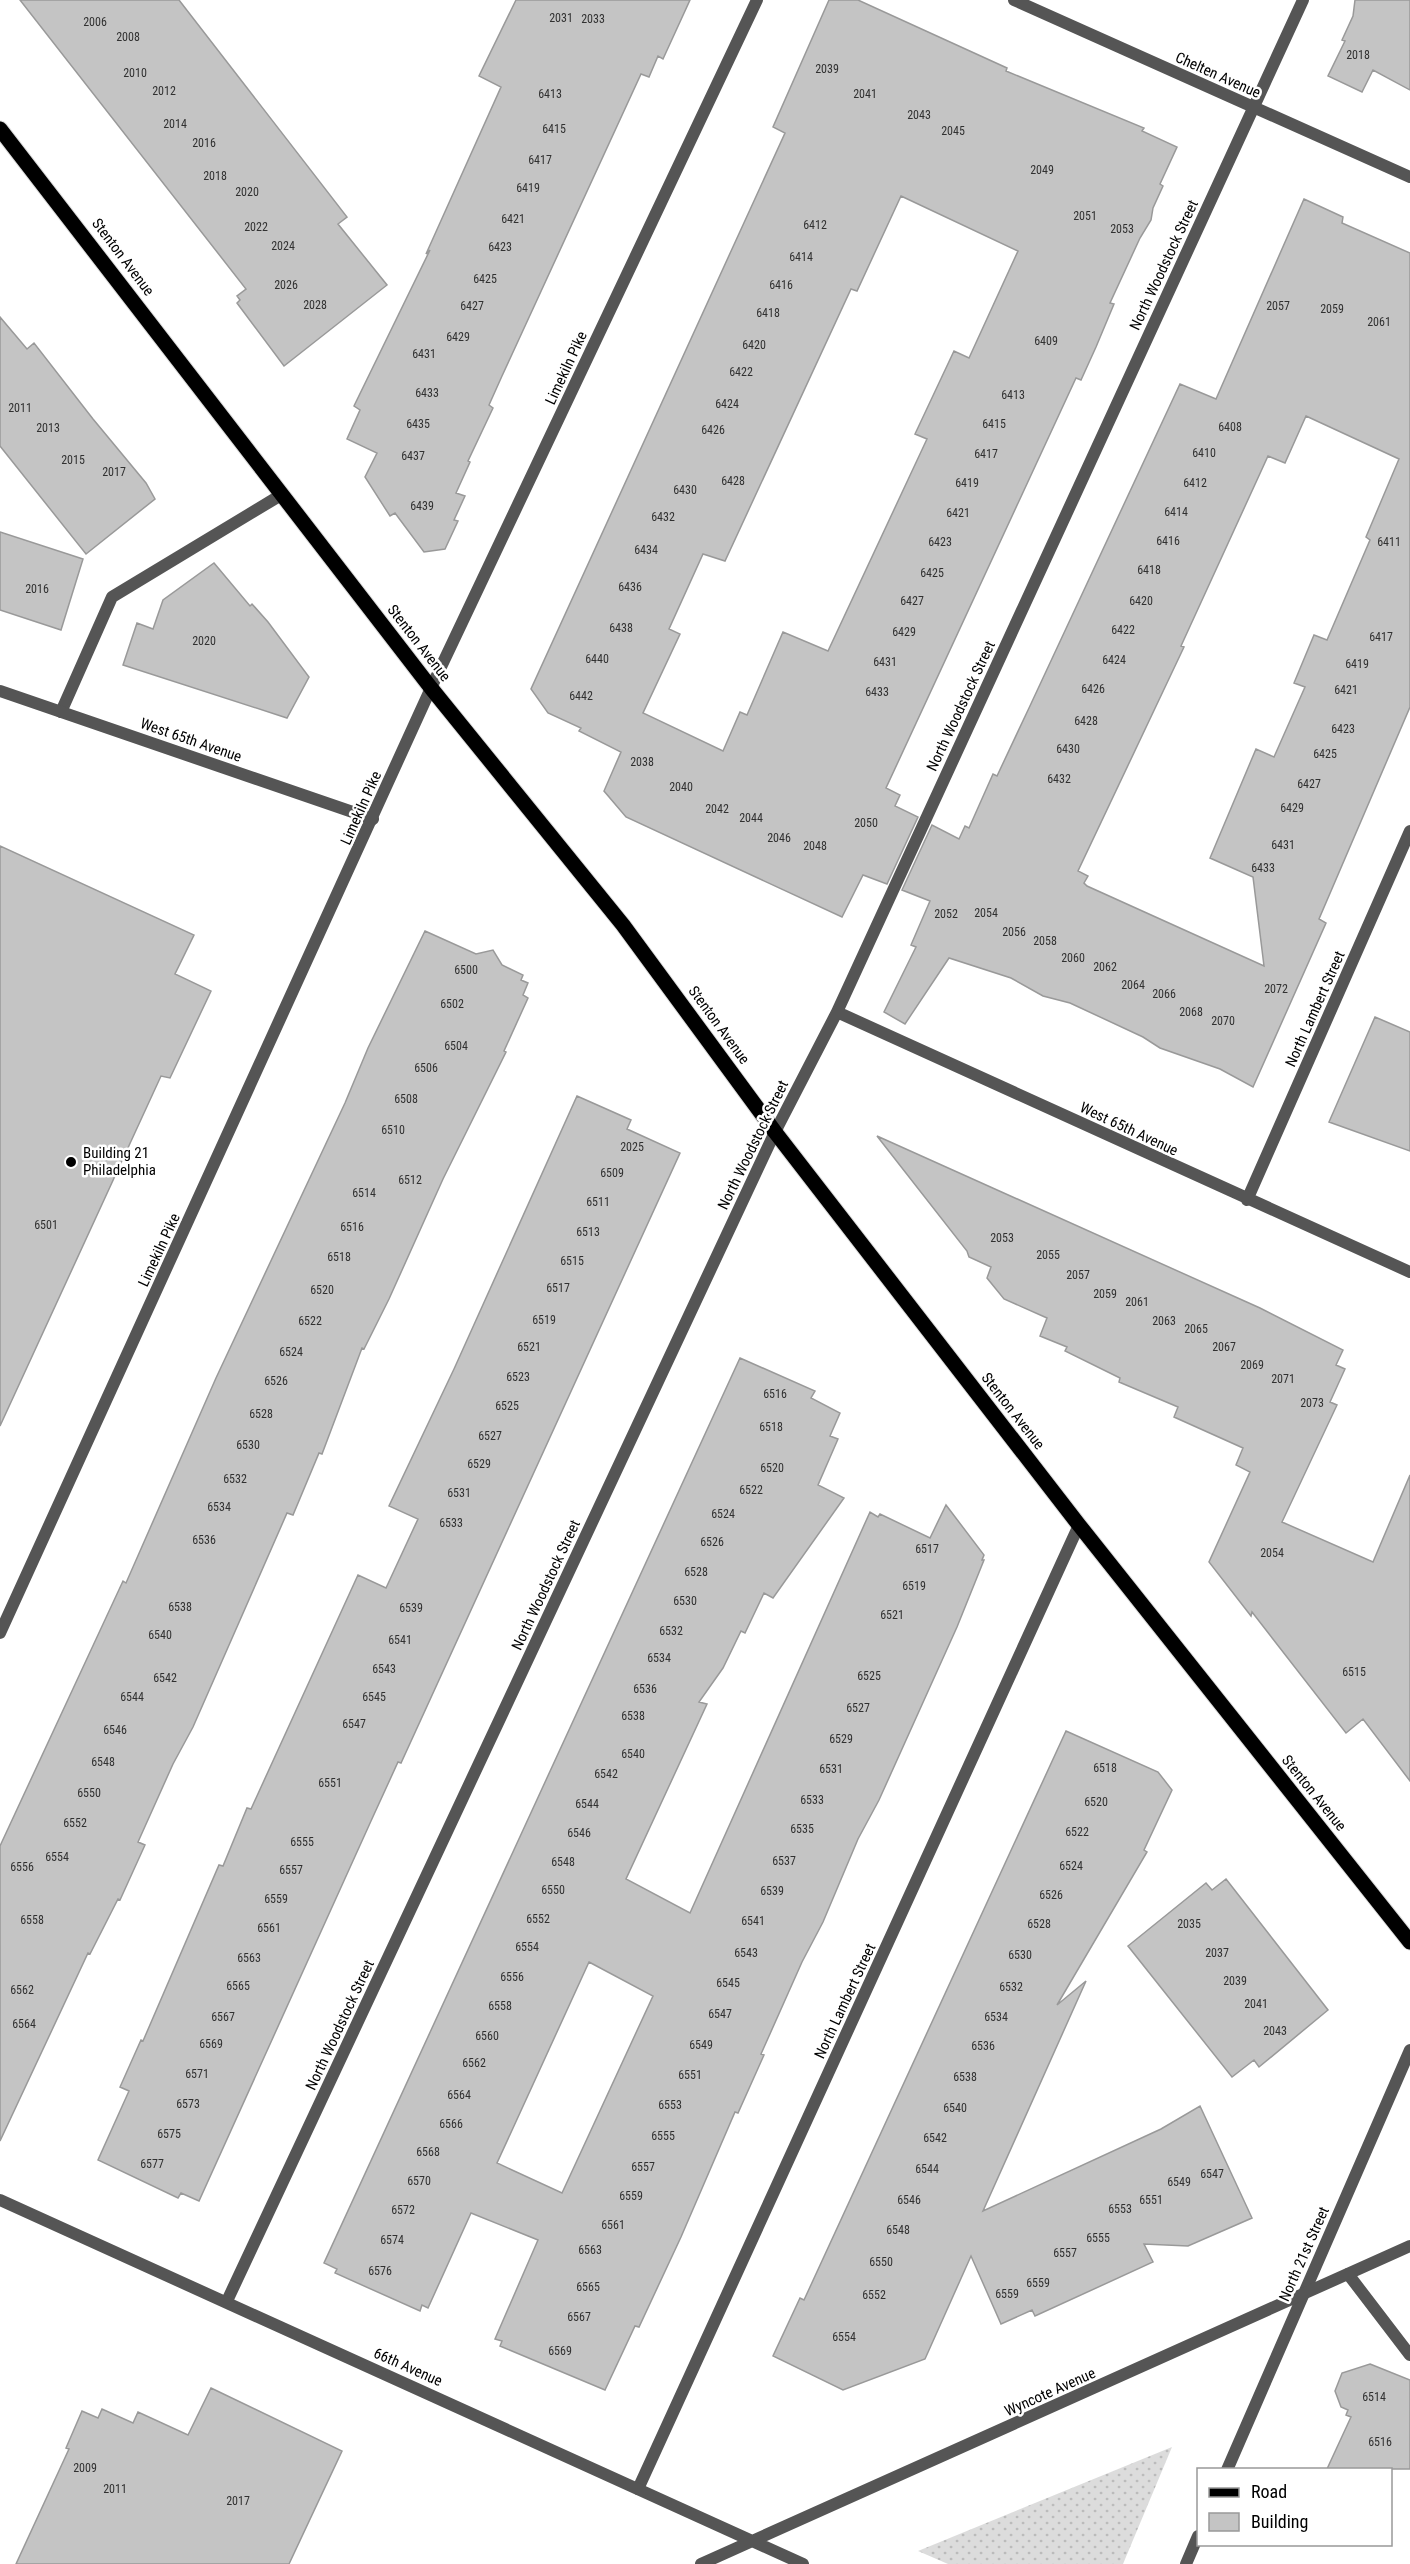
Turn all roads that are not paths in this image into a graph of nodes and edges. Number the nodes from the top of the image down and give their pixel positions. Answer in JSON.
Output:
{"nodes":[{"id":1,"x":757,"y":0,"type":"edge"},
{"id":2,"x":1014,"y":0,"type":"edge"},
{"id":3,"x":1303,"y":0,"type":"edge"},
{"id":4,"x":1253,"y":107,"type":"junction"},
{"id":5,"x":0,"y":129,"type":"edge"},
{"id":6,"x":1410,"y":177,"type":"edge"},
{"id":7,"x":281,"y":495,"type":"junction"},
{"id":8,"x":431,"y":688,"type":"junction"},
{"id":9,"x":0,"y":691,"type":"edge"},
{"id":10,"x":61,"y":711,"type":"junction"},
{"id":11,"x":373,"y":819,"type":"junction"},
{"id":12,"x":1410,"y":831,"type":"edge"},
{"id":13,"x":837,"y":1012,"type":"junction"},
{"id":14,"x":775,"y":1132,"type":"junction"},
{"id":15,"x":1247,"y":1200,"type":"junction"},
{"id":16,"x":1410,"y":1272,"type":"edge"},
{"id":17,"x":1079,"y":1526,"type":"junction"},
{"id":18,"x":5,"y":1609,"type":"edge"},
{"id":19,"x":0,"y":1633,"type":"edge"},
{"id":20,"x":1410,"y":1942,"type":"edge"},
{"id":21,"x":1410,"y":2050,"type":"edge"},
{"id":22,"x":0,"y":2200,"type":"edge"},
{"id":23,"x":1410,"y":2246,"type":"edge"},
{"id":24,"x":1347,"y":2274,"type":"junction"},
{"id":25,"x":1302,"y":2295,"type":"junction"},
{"id":26,"x":226,"y":2301,"type":"junction"},
{"id":27,"x":1410,"y":2355,"type":"edge"},
{"id":28,"x":1227,"y":2468,"type":"edge"},
{"id":29,"x":638,"y":2489,"type":"junction"},
{"id":30,"x":1197,"y":2538,"type":"edge"},
{"id":31,"x":752,"y":2541,"type":"junction"},
{"id":32,"x":701,"y":2564,"type":"edge"},
{"id":33,"x":803,"y":2564,"type":"edge"},
{"id":34,"x":1186,"y":2564,"type":"edge"}],
"edges":[{"from":1,"to":8,"type":"street","name":"Limekiln Pike"},
{"from":2,"to":4,"type":"street","name":"Chelten Avenue"},
{"from":3,"to":4,"type":"street","name":"North Woodstock Street"},
{"from":4,"to":6,"type":"street","name":"Chelten Avenue"},
{"from":4,"to":13,"type":"street","name":"North Woodstock Street"},
{"from":5,"to":7,"type":"main road","name":"Stenton Avenue"},
{"from":7,"to":8,"type":"main road","name":"Stenton Avenue"},
{"from":7,"to":10,"type":"street"},
{"from":8,"to":11,"type":"street","name":"Limekiln Pike"},
{"from":8,"to":14,"type":"main road","name":"Stenton Avenue"},
{"from":9,"to":10,"type":"street","name":"West 65th Avenue"},
{"from":10,"to":11,"type":"street","name":"West 65th Avenue"},
{"from":11,"to":18,"type":"street","name":"Limekiln Pike"},
{"from":12,"to":15,"type":"street","name":"North Lambert Street"},
{"from":13,"to":14,"type":"street","name":"North Woodstock Street"},
{"from":13,"to":15,"type":"street","name":"West 65th Avenue"},
{"from":14,"to":17,"type":"main road","name":"Stenton Avenue"},
{"from":14,"to":26,"type":"street","name":"North Woodstock Street"},
{"from":15,"to":16,"type":"street","name":"West 65th Avenue"},
{"from":17,"to":20,"type":"main road","name":"Stenton Avenue"},
{"from":17,"to":29,"type":"street","name":"North Lambert Street"},
{"from":18,"to":19,"type":"street","name":"Limekiln Pike"},
{"from":21,"to":25,"type":"street","name":"North 21st Street"},
{"from":22,"to":26,"type":"street","name":"66th Avenue"},
{"from":23,"to":24,"type":"street","name":"Wyncote Avenue"},
{"from":24,"to":25,"type":"street","name":"Wyncote Avenue"},
{"from":24,"to":27,"type":"street"},
{"from":25,"to":28,"type":"street","name":"North 21st Street"},
{"from":25,"to":31,"type":"street","name":"Wyncote Avenue"},
{"from":26,"to":29,"type":"street","name":"66th Avenue"},
{"from":29,"to":31,"type":"street","name":"66th Avenue"},
{"from":30,"to":34,"type":"street"},
{"from":31,"to":32,"type":"street","name":"Wyncote Avenue"},
{"from":31,"to":33,"type":"street","name":"66th Avenue"}]}
